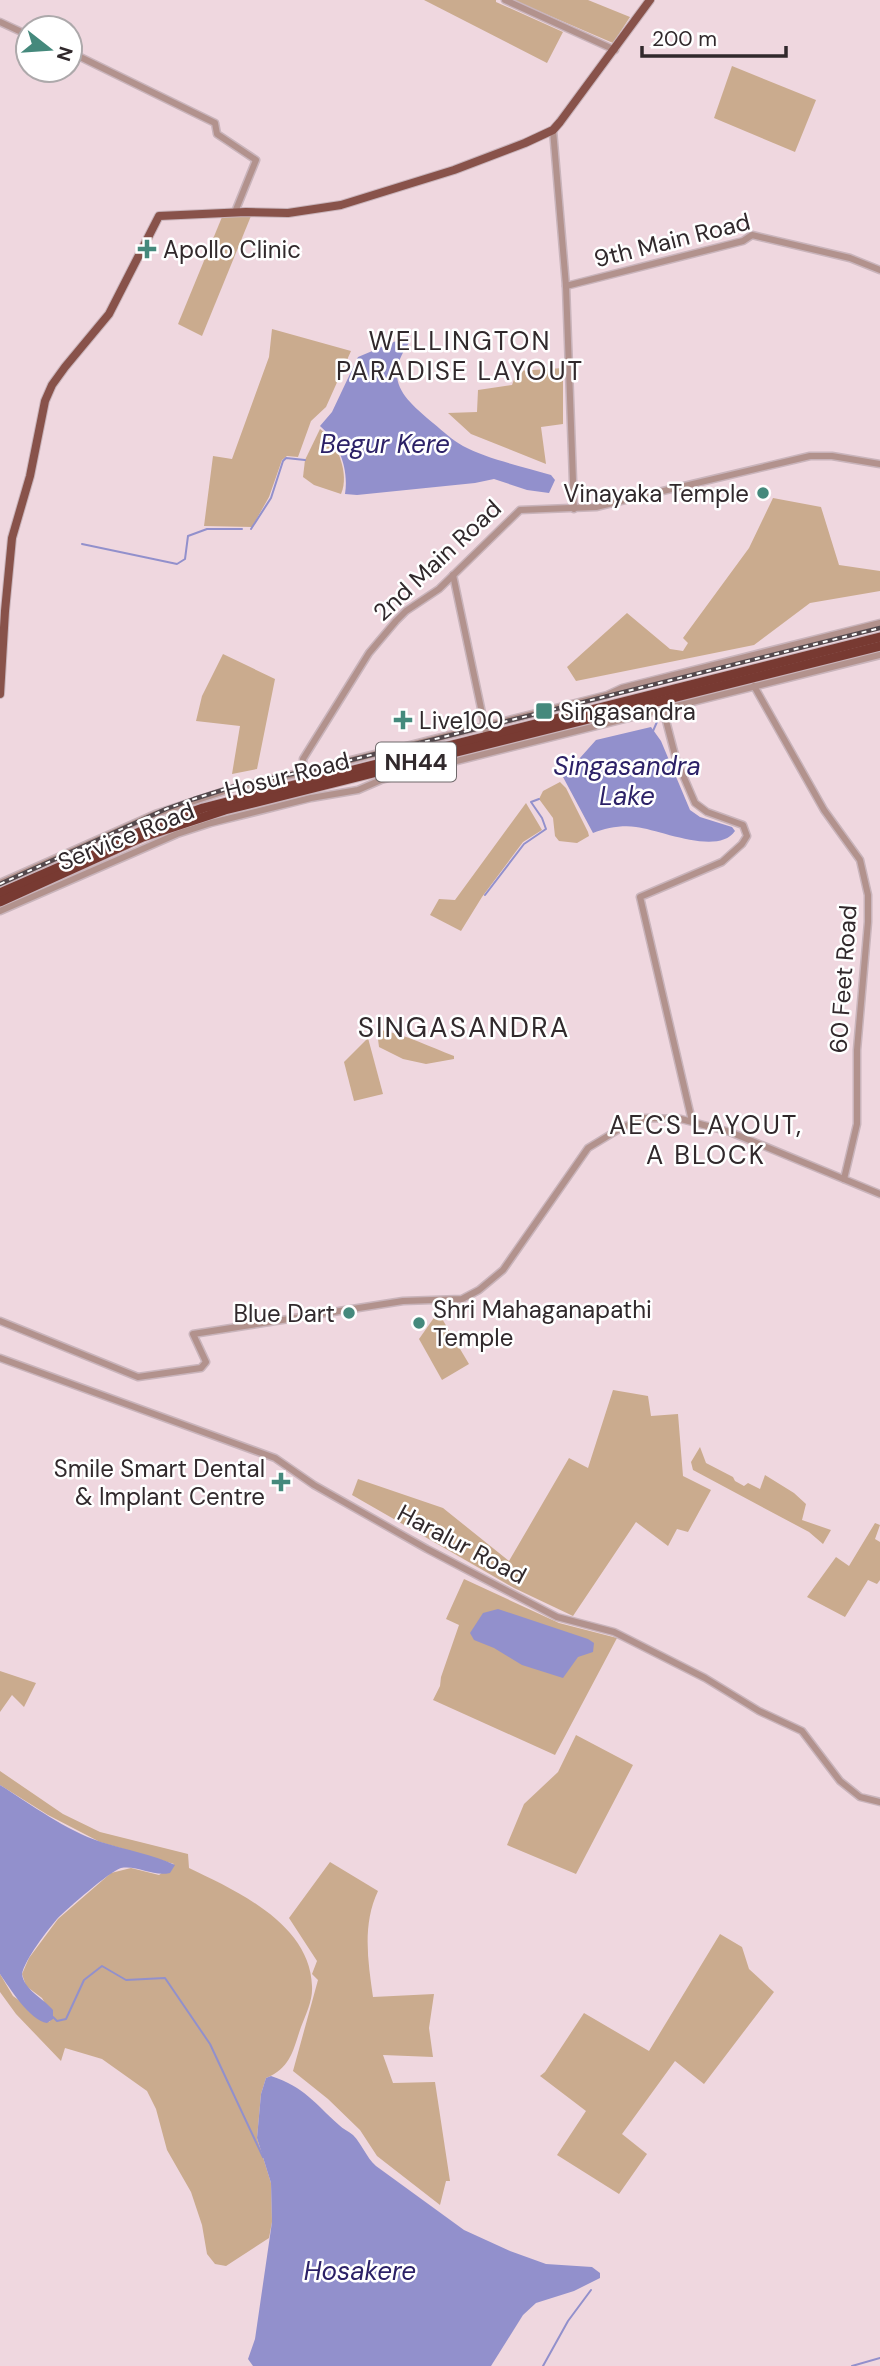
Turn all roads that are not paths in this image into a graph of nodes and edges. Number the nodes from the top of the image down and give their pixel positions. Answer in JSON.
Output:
{"nodes":[{"id":1,"x":505,"y":0,"type":"edge"},
{"id":2,"x":650,"y":0,"type":"edge"},
{"id":3,"x":615,"y":50,"type":"junction"},
{"id":4,"x":84,"y":59,"type":"edge"},
{"id":5,"x":553,"y":130,"type":"junction"},
{"id":6,"x":235,"y":212,"type":"junction"},
{"id":7,"x":880,"y":270,"type":"edge"},
{"id":8,"x":566,"y":286,"type":"junction"},
{"id":9,"x":880,"y":464,"type":"edge"},
{"id":10,"x":574,"y":509,"type":"junction"},
{"id":11,"x":453,"y":575,"type":"junction"},
{"id":12,"x":880,"y":623,"type":"edge"},
{"id":13,"x":880,"y":635,"type":"edge"},
{"id":14,"x":880,"y":645,"type":"edge"},
{"id":15,"x":880,"y":655,"type":"edge"},
{"id":16,"x":754,"y":686,"type":"junction"},
{"id":17,"x":0,"y":694,"type":"edge"},
{"id":18,"x":663,"y":709,"type":"junction"},
{"id":19,"x":486,"y":729,"type":"junction"},
{"id":20,"x":304,"y":772,"type":"junction"},
{"id":21,"x":100,"y":861,"type":"junction"},
{"id":22,"x":0,"y":885,"type":"edge"},
{"id":23,"x":0,"y":893,"type":"edge"},
{"id":24,"x":0,"y":900,"type":"edge"},
{"id":25,"x":0,"y":911,"type":"edge"},
{"id":26,"x":692,"y":1121,"type":"junction"},
{"id":27,"x":844,"y":1179,"type":"junction"},
{"id":28,"x":880,"y":1194,"type":"edge"},
{"id":29,"x":0,"y":1321,"type":"edge"},
{"id":30,"x":0,"y":1358,"type":"edge"},
{"id":31,"x":880,"y":1802,"type":"edge"}],
"edges":[{"from":1,"to":3,"type":"street"},
{"from":2,"to":3,"type":"main road"},
{"from":3,"to":5,"type":"main road"},
{"from":4,"to":6,"type":"street"},
{"from":5,"to":6,"type":"main road"},
{"from":5,"to":8,"type":"street"},
{"from":6,"to":17,"type":"main road"},
{"from":7,"to":8,"type":"street","name":"9th Main Road"},
{"from":8,"to":10,"type":"street"},
{"from":9,"to":10,"type":"street","name":"2nd Main Road"},
{"from":10,"to":11,"type":"street","name":"2nd Main Road"},
{"from":11,"to":19,"type":"street"},
{"from":11,"to":20,"type":"street","name":"2nd Main Road"},
{"from":12,"to":19,"type":"street"},
{"from":13,"to":19,"type":"highway","name":"Hosur Road","number":"NH44"},
{"from":13,"to":23,"type":"highway"},
{"from":14,"to":21,"type":"highway","name":"Hosur Road","number":"NH44"},
{"from":14,"to":24,"type":"highway"},
{"from":15,"to":16,"type":"street","name":"Service Road"},
{"from":16,"to":18,"type":"street","name":"Service Road"},
{"from":16,"to":27,"type":"street","name":"60 Feet Road"},
{"from":18,"to":21,"type":"street","name":"Service Road"},
{"from":18,"to":26,"type":"street"},
{"from":19,"to":20,"type":"street"},
{"from":19,"to":22,"type":"highway","name":"Hosur Road","number":"NH44"},
{"from":20,"to":22,"type":"street"},
{"from":21,"to":24,"type":"highway","name":"Hosur Road","number":"NH44"},
{"from":21,"to":25,"type":"street","name":"Service Road"},
{"from":26,"to":27,"type":"street"},
{"from":26,"to":29,"type":"street"},
{"from":27,"to":28,"type":"street"},
{"from":30,"to":31,"type":"street","name":"Haralur Road"}]}
